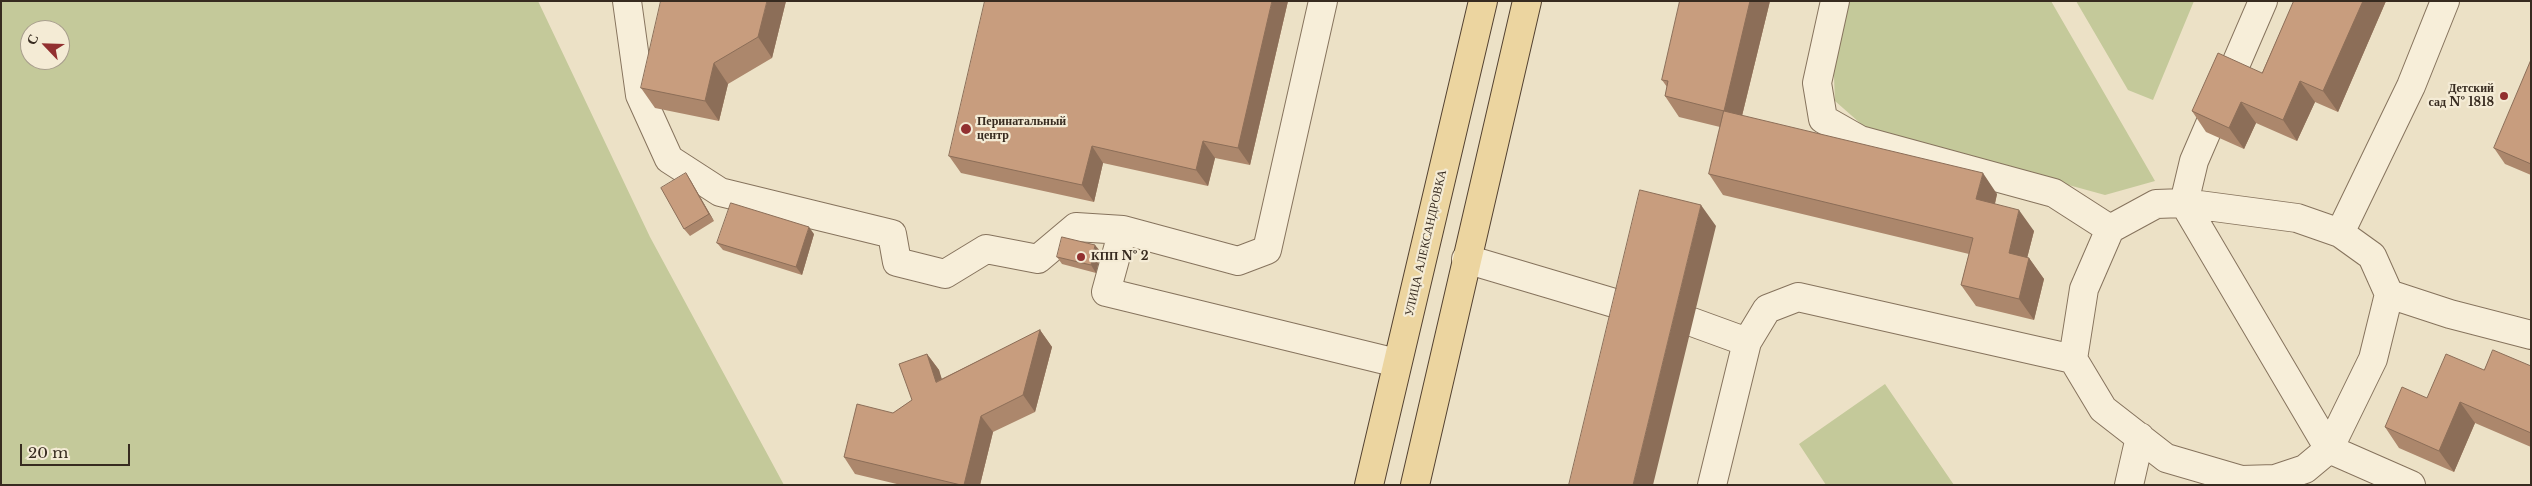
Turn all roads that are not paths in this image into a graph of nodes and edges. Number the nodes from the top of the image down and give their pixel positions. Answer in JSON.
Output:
{"nodes":[{"id":1,"x":627,"y":1,"type":"edge"},
{"id":2,"x":1324,"y":1,"type":"edge"},
{"id":3,"x":1483,"y":1,"type":"edge"},
{"id":4,"x":1526,"y":1,"type":"edge"},
{"id":5,"x":1835,"y":1,"type":"edge"},
{"id":6,"x":2263,"y":1,"type":"edge"},
{"id":7,"x":2446,"y":1,"type":"edge"},
{"id":8,"x":2184,"y":203,"type":"junction"},
{"id":9,"x":2110,"y":229,"type":"junction"},
{"id":10,"x":1123,"y":230,"type":"junction"},
{"id":11,"x":2340,"y":233,"type":"junction"},
{"id":12,"x":1466,"y":260,"type":"junction"},
{"id":13,"x":2389,"y":294,"type":"junction"},
{"id":14,"x":1631,"y":308,"type":"edge"},
{"id":15,"x":1692,"y":322,"type":"dead end"},
{"id":16,"x":2531,"y":335,"type":"edge"},
{"id":17,"x":1747,"y":342,"type":"junction"},
{"id":18,"x":2073,"y":359,"type":"junction"},
{"id":19,"x":1397,"y":363,"type":"junction"},
{"id":20,"x":2140,"y":437,"type":"junction"},
{"id":21,"x":2329,"y":448,"type":"junction"},
{"id":22,"x":2242,"y":482,"type":"edge"},
{"id":23,"x":1369,"y":485,"type":"edge"},
{"id":24,"x":1415,"y":485,"type":"edge"},
{"id":25,"x":1712,"y":485,"type":"edge"},
{"id":26,"x":2129,"y":485,"type":"edge"},
{"id":27,"x":2411,"y":485,"type":"edge"}],
"edges":[{"from":1,"to":10,"type":"lane"},
{"from":2,"to":10,"type":"lane"},
{"from":3,"to":19,"type":"main road","name":"УЛИЦА АЛЕКСАНДРОВКА"},
{"from":4,"to":12,"type":"main road"},
{"from":5,"to":9,"type":"lane"},
{"from":6,"to":8,"type":"lane"},
{"from":7,"to":11,"type":"lane"},
{"from":8,"to":9,"type":"lane"},
{"from":8,"to":11,"type":"lane"},
{"from":8,"to":21,"type":"lane"},
{"from":9,"to":18,"type":"lane"},
{"from":10,"to":19,"type":"lane"},
{"from":11,"to":13,"type":"lane"},
{"from":12,"to":14,"type":"lane"},
{"from":12,"to":24,"type":"main road"},
{"from":13,"to":16,"type":"lane"},
{"from":13,"to":21,"type":"lane"},
{"from":15,"to":17,"type":"lane"},
{"from":17,"to":18,"type":"lane"},
{"from":17,"to":25,"type":"lane"},
{"from":18,"to":20,"type":"lane"},
{"from":19,"to":23,"type":"main road","name":"УЛИЦА АЛЕКСАНДРОВКА"},
{"from":20,"to":22,"type":"lane"},
{"from":20,"to":26,"type":"lane"},
{"from":21,"to":22,"type":"lane"},
{"from":21,"to":27,"type":"lane"}]}
